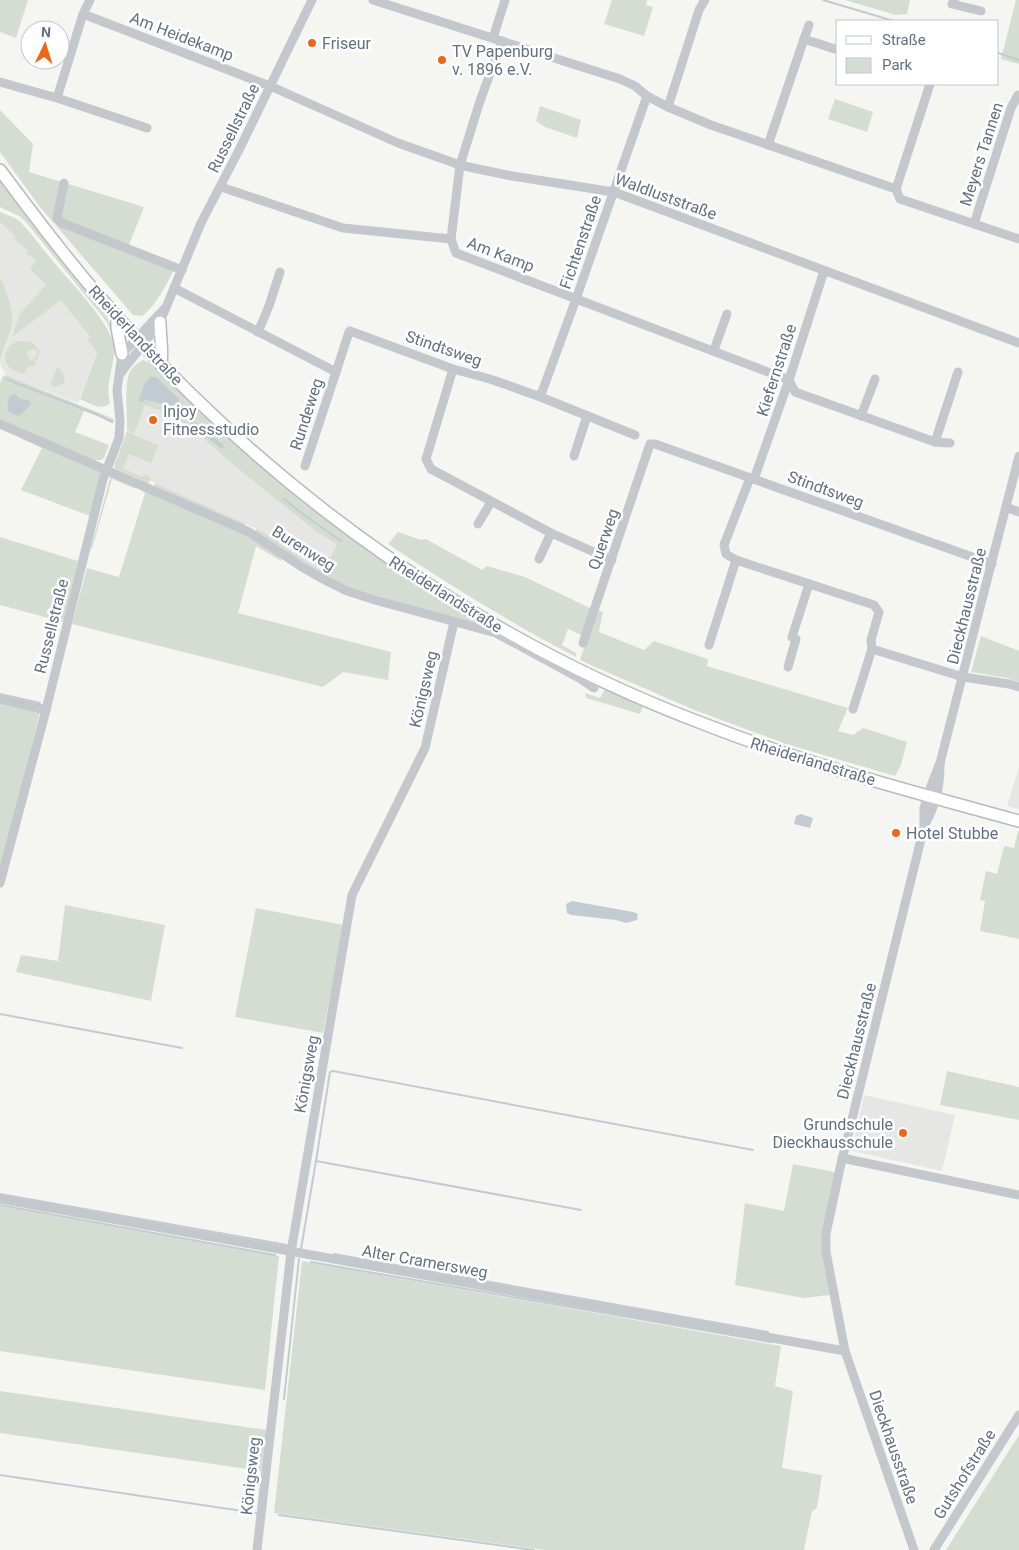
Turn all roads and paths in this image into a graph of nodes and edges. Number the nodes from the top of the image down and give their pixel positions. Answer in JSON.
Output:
{"nodes":[{"id":1,"x":90,"y":0,"type":"edge"},
{"id":2,"x":312,"y":0,"type":"edge"},
{"id":3,"x":373,"y":0,"type":"edge"},
{"id":4,"x":505,"y":0,"type":"edge"},
{"id":5,"x":706,"y":0,"type":"edge"},
{"id":6,"x":954,"y":0,"type":"edge"},
{"id":7,"x":981,"y":11,"type":"dead end"},
{"id":8,"x":83,"y":14,"type":"junction"},
{"id":9,"x":809,"y":25,"type":"dead end"},
{"id":10,"x":804,"y":39,"type":"junction"},
{"id":11,"x":497,"y":40,"type":"junction"},
{"id":12,"x":836,"y":49,"type":"edge"},
{"id":13,"x":0,"y":82,"type":"edge"},
{"id":14,"x":930,"y":85,"type":"edge"},
{"id":15,"x":270,"y":86,"type":"junction"},
{"id":16,"x":1018,"y":94,"type":"edge"},
{"id":17,"x":647,"y":96,"type":"junction"},
{"id":18,"x":57,"y":98,"type":"junction"},
{"id":19,"x":668,"y":107,"type":"junction"},
{"id":20,"x":148,"y":128,"type":"dead end"},
{"id":21,"x":768,"y":145,"type":"junction"},
{"id":22,"x":460,"y":164,"type":"junction"},
{"id":23,"x":0,"y":170,"type":"edge"},
{"id":24,"x":64,"y":183,"type":"dead end"},
{"id":25,"x":221,"y":187,"type":"junction"},
{"id":26,"x":896,"y":189,"type":"junction"},
{"id":27,"x":614,"y":192,"type":"junction"},
{"id":28,"x":974,"y":224,"type":"junction"},
{"id":29,"x":451,"y":239,"type":"junction"},
{"id":30,"x":1019,"y":239,"type":"edge"},
{"id":31,"x":182,"y":270,"type":"junction"},
{"id":32,"x":824,"y":271,"type":"junction"},
{"id":33,"x":280,"y":272,"type":"dead end"},
{"id":34,"x":174,"y":288,"type":"junction"},
{"id":35,"x":576,"y":298,"type":"junction"},
{"id":36,"x":165,"y":308,"type":"junction"},
{"id":37,"x":727,"y":314,"type":"dead end"},
{"id":38,"x":117,"y":317,"type":"junction"},
{"id":39,"x":160,"y":322,"type":"junction"},
{"id":40,"x":258,"y":332,"type":"junction"},
{"id":41,"x":349,"y":332,"type":"joint"},
{"id":42,"x":140,"y":342,"type":"junction"},
{"id":43,"x":1019,"y":344,"type":"edge"},
{"id":44,"x":714,"y":350,"type":"junction"},
{"id":45,"x":122,"y":354,"type":"junction"},
{"id":46,"x":161,"y":364,"type":"junction"},
{"id":47,"x":453,"y":369,"type":"junction"},
{"id":48,"x":336,"y":372,"type":"junction"},
{"id":49,"x":958,"y":372,"type":"dead end"},
{"id":50,"x":119,"y":376,"type":"junction"},
{"id":51,"x":875,"y":379,"type":"dead end"},
{"id":52,"x":789,"y":380,"type":"junction"},
{"id":53,"x":538,"y":396,"type":"junction"},
{"id":54,"x":587,"y":416,"type":"junction"},
{"id":55,"x":861,"y":416,"type":"junction"},
{"id":56,"x":0,"y":424,"type":"edge"},
{"id":57,"x":635,"y":435,"type":"dead end"},
{"id":58,"x":935,"y":442,"type":"junction"},
{"id":59,"x":950,"y":443,"type":"dead end"},
{"id":60,"x":650,"y":444,"type":"joint"},
{"id":61,"x":574,"y":456,"type":"dead end"},
{"id":62,"x":1019,"y":456,"type":"edge"},
{"id":63,"x":305,"y":466,"type":"dead end"},
{"id":64,"x":107,"y":470,"type":"junction"},
{"id":65,"x":752,"y":479,"type":"junction"},
{"id":66,"x":491,"y":502,"type":"junction"},
{"id":67,"x":1006,"y":507,"type":"junction"},
{"id":68,"x":1019,"y":512,"type":"edge"},
{"id":69,"x":478,"y":524,"type":"dead end"},
{"id":70,"x":551,"y":534,"type":"junction"},
{"id":71,"x":538,"y":559,"type":"dead end"},
{"id":72,"x":612,"y":560,"type":"junction"},
{"id":73,"x":736,"y":560,"type":"junction"},
{"id":74,"x":992,"y":564,"type":"junction"},
{"id":75,"x":809,"y":584,"type":"junction"},
{"id":76,"x":454,"y":622,"type":"junction"},
{"id":77,"x":583,"y":643,"type":"dead end"},
{"id":78,"x":709,"y":646,"type":"dead end"},
{"id":79,"x":872,"y":649,"type":"junction"},
{"id":80,"x":788,"y":666,"type":"dead end"},
{"id":81,"x":964,"y":677,"type":"junction"},
{"id":82,"x":1019,"y":687,"type":"edge"},
{"id":83,"x":594,"y":688,"type":"dead end"},
{"id":84,"x":0,"y":699,"type":"edge"},
{"id":85,"x":853,"y":709,"type":"dead end"},
{"id":86,"x":46,"y":710,"type":"junction"},
{"id":87,"x":932,"y":797,"type":"junction"},
{"id":88,"x":1019,"y":820,"type":"edge"},
{"id":89,"x":0,"y":883,"type":"edge"},
{"id":90,"x":842,"y":1158,"type":"junction"},
{"id":91,"x":1019,"y":1195,"type":"edge"},
{"id":92,"x":0,"y":1199,"type":"edge"},
{"id":93,"x":291,"y":1252,"type":"junction"},
{"id":94,"x":845,"y":1350,"type":"junction"},
{"id":95,"x":1019,"y":1415,"type":"edge"},
{"id":96,"x":257,"y":1550,"type":"edge"},
{"id":97,"x":914,"y":1550,"type":"edge"},
{"id":98,"x":934,"y":1550,"type":"edge"}],
"edges":[{"from":1,"to":8,"type":"street"},
{"from":2,"to":15,"type":"street","name":"Russellstraße"},
{"from":3,"to":11,"type":"street","name":"Meyers Tannen"},
{"from":4,"to":11,"type":"street"},
{"from":5,"to":19,"type":"street"},
{"from":6,"to":7,"type":"street"},
{"from":8,"to":15,"type":"street","name":"Am Heidekamp"},
{"from":8,"to":18,"type":"street"},
{"from":9,"to":10,"type":"street"},
{"from":10,"to":12,"type":"street"},
{"from":10,"to":21,"type":"street"},
{"from":11,"to":17,"type":"street","name":"Meyers Tannen"},
{"from":11,"to":22,"type":"street"},
{"from":13,"to":18,"type":"street"},
{"from":14,"to":26,"type":"street"},
{"from":15,"to":22,"type":"street","name":"Waldluststraße"},
{"from":15,"to":25,"type":"street","name":"Russellstraße"},
{"from":16,"to":28,"type":"street","name":"Meyers Tannen"},
{"from":17,"to":19,"type":"street","name":"Meyers Tannen"},
{"from":17,"to":27,"type":"street","name":"Fichtenstraße"},
{"from":18,"to":20,"type":"street"},
{"from":19,"to":21,"type":"street","name":"Meyers Tannen"},
{"from":21,"to":26,"type":"street","name":"Meyers Tannen"},
{"from":22,"to":27,"type":"street","name":"Waldluststraße"},
{"from":22,"to":29,"type":"street"},
{"from":23,"to":38,"type":"main road","name":"Rheiderlandstraße"},
{"from":24,"to":31,"type":"street"},
{"from":25,"to":29,"type":"street","name":"Am Kamp"},
{"from":25,"to":31,"type":"street","name":"Russellstraße"},
{"from":26,"to":28,"type":"street","name":"Meyers Tannen"},
{"from":27,"to":32,"type":"street","name":"Waldluststraße"},
{"from":27,"to":35,"type":"street","name":"Fichtenstraße"},
{"from":28,"to":30,"type":"street","name":"Meyers Tannen"},
{"from":29,"to":35,"type":"street","name":"Am Kamp"},
{"from":31,"to":34,"type":"street","name":"Russellstraße"},
{"from":32,"to":43,"type":"street","name":"Waldluststraße"},
{"from":32,"to":52,"type":"street","name":"Kiefernstraße"},
{"from":33,"to":40,"type":"street"},
{"from":34,"to":36,"type":"street","name":"Russellstraße"},
{"from":34,"to":40,"type":"street","name":"Rundeweg"},
{"from":35,"to":44,"type":"street","name":"Am Kamp"},
{"from":35,"to":53,"type":"street","name":"Fichtenstraße"},
{"from":36,"to":39,"type":"street","name":"Russellstraße"},
{"from":36,"to":42,"type":"street","name":"Russellstraße"},
{"from":37,"to":44,"type":"street"},
{"from":38,"to":42,"type":"main road","name":"Rheiderlandstraße"},
{"from":38,"to":45,"type":"main road"},
{"from":39,"to":42,"type":"street","name":"Russellstraße"},
{"from":39,"to":46,"type":"main road"},
{"from":40,"to":48,"type":"street","name":"Rundeweg"},
{"from":41,"to":47,"type":"street","name":"Stindtsweg"},
{"from":41,"to":48,"type":"street","name":"Rundeweg"},
{"from":42,"to":45,"type":"street","name":"Russellstraße"},
{"from":42,"to":46,"type":"main road","name":"Rheiderlandstraße"},
{"from":42,"to":50,"type":"street","name":"Russellstraße"},
{"from":44,"to":52,"type":"street","name":"Am Kamp"},
{"from":45,"to":50,"type":"street","name":"Russellstraße"},
{"from":46,"to":87,"type":"main road","name":"Rheiderlandstraße"},
{"from":47,"to":53,"type":"street","name":"Stindtsweg"},
{"from":47,"to":66,"type":"street"},
{"from":48,"to":63,"type":"street","name":"Rundeweg"},
{"from":49,"to":58,"type":"street"},
{"from":50,"to":64,"type":"street","name":"Russellstraße"},
{"from":51,"to":55,"type":"street"},
{"from":52,"to":55,"type":"street","name":"Am Kamp"},
{"from":52,"to":65,"type":"street","name":"Kiefernstraße"},
{"from":53,"to":54,"type":"street","name":"Stindtsweg"},
{"from":54,"to":57,"type":"street","name":"Stindtsweg"},
{"from":54,"to":61,"type":"street"},
{"from":55,"to":58,"type":"street","name":"Am Kamp"},
{"from":56,"to":64,"type":"street","name":"Burenweg"},
{"from":58,"to":59,"type":"street","name":"Am Kamp"},
{"from":60,"to":65,"type":"street","name":"Stindtsweg"},
{"from":60,"to":72,"type":"street","name":"Querweg"},
{"from":62,"to":67,"type":"street","name":"Dieckhausstraße"},
{"from":64,"to":76,"type":"street","name":"Burenweg"},
{"from":64,"to":86,"type":"street","name":"Russellstraße"},
{"from":65,"to":73,"type":"street","name":"Kiefernstraße"},
{"from":65,"to":74,"type":"street","name":"Stindtsweg"},
{"from":66,"to":69,"type":"street"},
{"from":66,"to":70,"type":"street"},
{"from":67,"to":68,"type":"street"},
{"from":67,"to":74,"type":"street","name":"Dieckhausstraße"},
{"from":70,"to":71,"type":"street"},
{"from":70,"to":72,"type":"street"},
{"from":72,"to":77,"type":"street","name":"Querweg"},
{"from":73,"to":75,"type":"street"},
{"from":73,"to":78,"type":"street"},
{"from":74,"to":81,"type":"street","name":"Dieckhausstraße"},
{"from":75,"to":79,"type":"street"},
{"from":75,"to":80,"type":"street"},
{"from":76,"to":83,"type":"street","name":"Burenweg"},
{"from":76,"to":93,"type":"street","name":"Königsweg"},
{"from":79,"to":81,"type":"street"},
{"from":79,"to":85,"type":"street"},
{"from":81,"to":82,"type":"street"},
{"from":81,"to":87,"type":"street","name":"Dieckhausstraße"},
{"from":84,"to":86,"type":"street"},
{"from":86,"to":89,"type":"street","name":"Russellstraße"},
{"from":87,"to":88,"type":"main road","name":"Rheiderlandstraße"},
{"from":87,"to":90,"type":"street","name":"Dieckhausstraße"},
{"from":90,"to":91,"type":"street"},
{"from":90,"to":94,"type":"street","name":"Dieckhausstraße"},
{"from":92,"to":93,"type":"street","name":"Alter Cramersweg"},
{"from":93,"to":94,"type":"street","name":"Alter Cramersweg"},
{"from":93,"to":96,"type":"street","name":"Königsweg"},
{"from":94,"to":97,"type":"street","name":"Dieckhausstraße"},
{"from":95,"to":98,"type":"street","name":"Gutshofstraße"}]}
